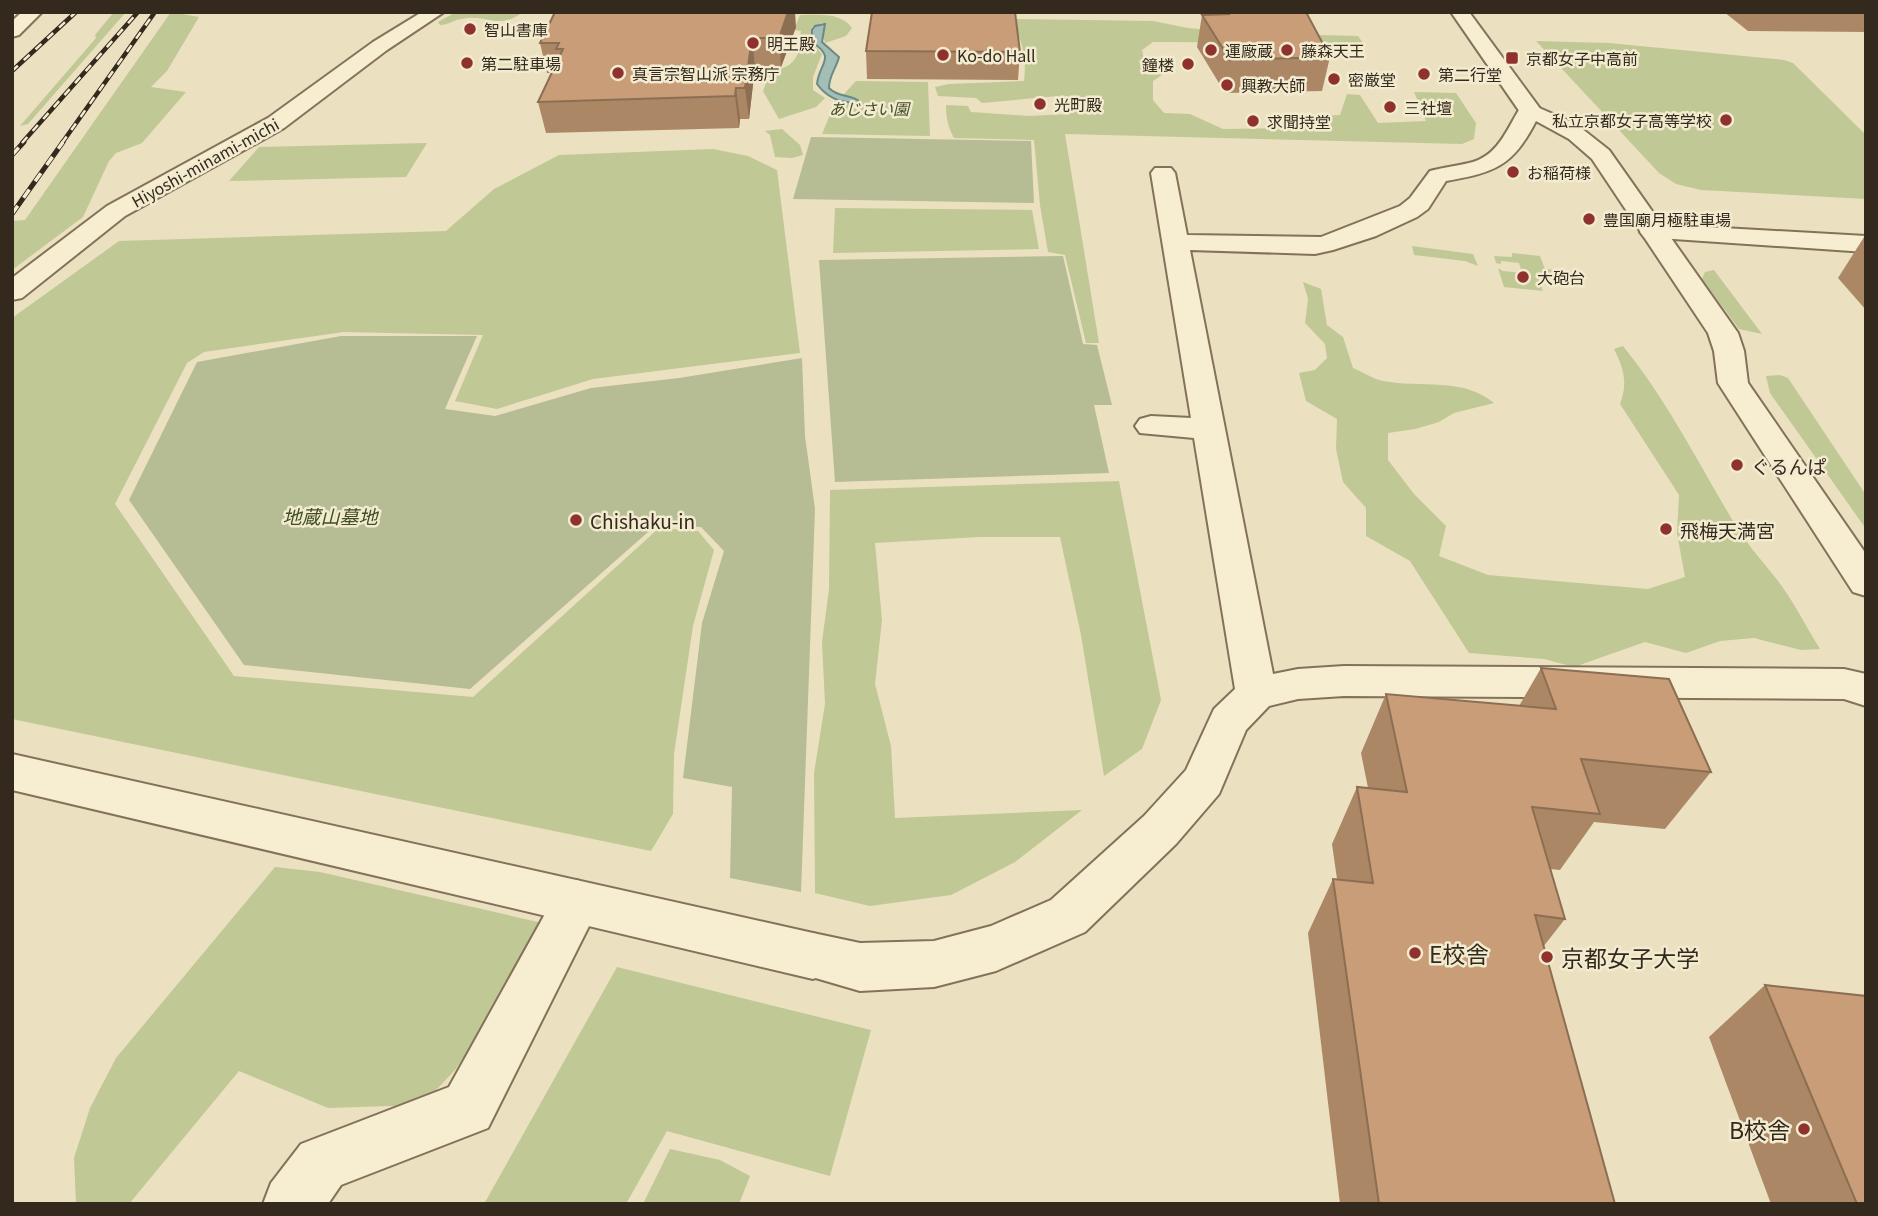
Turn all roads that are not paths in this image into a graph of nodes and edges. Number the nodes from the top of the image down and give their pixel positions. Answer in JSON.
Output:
{"nodes":[{"id":1,"x":33,"y":12,"type":"edge"},
{"id":2,"x":435,"y":12,"type":"edge"},
{"id":3,"x":1460,"y":12,"type":"edge"},
{"id":4,"x":12,"y":31,"type":"edge"},
{"id":5,"x":1530,"y":110,"type":"junction"},
{"id":6,"x":1163,"y":173,"type":"dead end"},
{"id":7,"x":1653,"y":232,"type":"junction"},
{"id":8,"x":1175,"y":242,"type":"junction"},
{"id":9,"x":1866,"y":244,"type":"edge"},
{"id":10,"x":12,"y":292,"type":"edge"},
{"id":11,"x":1151,"y":426,"type":"dead end"},
{"id":12,"x":1209,"y":429,"type":"junction"},
{"id":13,"x":1866,"y":583,"type":"edge"},
{"id":14,"x":1866,"y":690,"type":"edge"},
{"id":15,"x":1255,"y":693,"type":"junction"},
{"id":16,"x":12,"y":772,"type":"edge"},
{"id":17,"x":577,"y":902,"type":"junction"},
{"id":18,"x":292,"y":1204,"type":"edge"}],
"edges":[{"from":1,"to":4,"type":"street"},
{"from":2,"to":10,"type":"street","name":"Hiyoshi-minami-michi"},
{"from":3,"to":5,"type":"street"},
{"from":5,"to":7,"type":"street"},
{"from":5,"to":8,"type":"street"},
{"from":6,"to":8,"type":"street"},
{"from":7,"to":9,"type":"street"},
{"from":7,"to":13,"type":"street"},
{"from":8,"to":12,"type":"street"},
{"from":11,"to":12,"type":"street"},
{"from":12,"to":15,"type":"street"},
{"from":14,"to":15,"type":"street"},
{"from":15,"to":17,"type":"street"},
{"from":16,"to":17,"type":"street"},
{"from":17,"to":18,"type":"street"}]}
